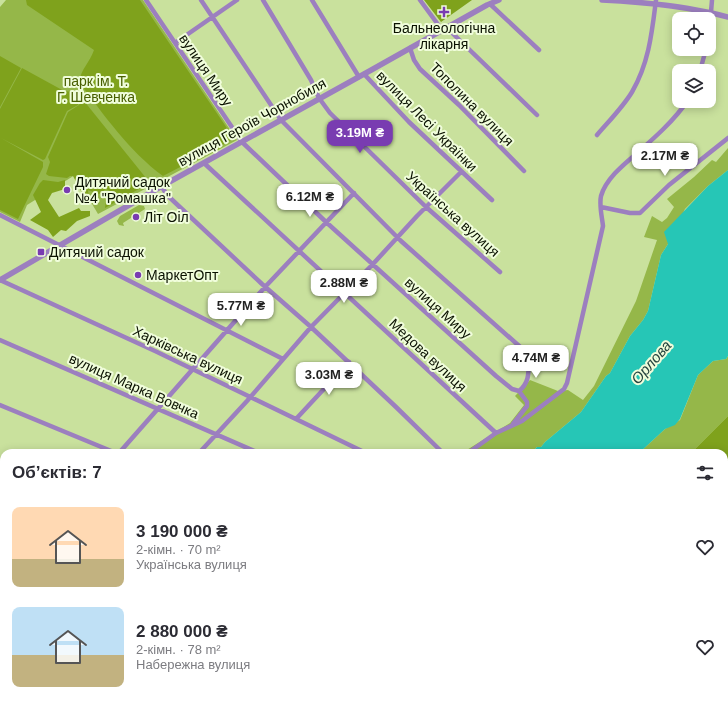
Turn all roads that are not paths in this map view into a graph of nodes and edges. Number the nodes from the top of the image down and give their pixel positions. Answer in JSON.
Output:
{"nodes":[{"id":1,"x":146,"y":0,"type":"edge"},
{"id":2,"x":201,"y":0,"type":"edge"},
{"id":3,"x":237,"y":0,"type":"edge"},
{"id":4,"x":263,"y":0,"type":"edge"},
{"id":5,"x":312,"y":0,"type":"edge"},
{"id":6,"x":420,"y":0,"type":"edge"},
{"id":7,"x":498,"y":0,"type":"edge"},
{"id":8,"x":602,"y":0,"type":"edge"},
{"id":9,"x":712,"y":0,"type":"edge"},
{"id":10,"x":655,"y":2,"type":"edge"},
{"id":11,"x":490,"y":4,"type":"junction"},
{"id":12,"x":710,"y":12,"type":"joint"},
{"id":13,"x":716,"y":14,"type":"edge"},
{"id":14,"x":212,"y":17,"type":"junction"},
{"id":15,"x":728,"y":17,"type":"edge"},
{"id":16,"x":445,"y":29,"type":"junction"},
{"id":17,"x":175,"y":43,"type":"junction"},
{"id":18,"x":410,"y":48,"type":"junction"},
{"id":19,"x":539,"y":50,"type":"dead end"},
{"id":20,"x":361,"y":75,"type":"junction"},
{"id":21,"x":319,"y":98,"type":"junction"},
{"id":22,"x":681,"y":108,"type":"edge"},
{"id":23,"x":537,"y":115,"type":"dead end"},
{"id":24,"x":280,"y":120,"type":"junction"},
{"id":25,"x":597,"y":135,"type":"dead end"},
{"id":26,"x":728,"y":138,"type":"edge"},
{"id":27,"x":242,"y":142,"type":"junction"},
{"id":28,"x":205,"y":164,"type":"junction"},
{"id":29,"x":524,"y":170,"type":"dead end"},
{"id":30,"x":462,"y":172,"type":"junction"},
{"id":31,"x":162,"y":187,"type":"junction"},
{"id":32,"x":354,"y":194,"type":"junction"},
{"id":33,"x":492,"y":200,"type":"dead end"},
{"id":34,"x":426,"y":207,"type":"junction"},
{"id":35,"x":601,"y":207,"type":"junction"},
{"id":36,"x":0,"y":215,"type":"edge"},
{"id":37,"x":326,"y":222,"type":"junction"},
{"id":38,"x":397,"y":237,"type":"junction"},
{"id":39,"x":59,"y":246,"type":"junction"},
{"id":40,"x":300,"y":251,"type":"junction"},
{"id":41,"x":373,"y":264,"type":"junction"},
{"id":42,"x":500,"y":272,"type":"dead end"},
{"id":43,"x":0,"y":280,"type":"edge"},
{"id":44,"x":266,"y":287,"type":"junction"},
{"id":45,"x":344,"y":293,"type":"junction"},
{"id":46,"x":311,"y":327,"type":"junction"},
{"id":47,"x":226,"y":331,"type":"junction"},
{"id":48,"x":0,"y":340,"type":"edge"},
{"id":49,"x":283,"y":359,"type":"junction"},
{"id":50,"x":349,"y":362,"type":"junction"},
{"id":51,"x":192,"y":370,"type":"junction"},
{"id":52,"x":519,"y":391,"type":"junction"},
{"id":53,"x":250,"y":397,"type":"junction"},
{"id":54,"x":0,"y":405,"type":"edge"},
{"id":55,"x":157,"y":408,"type":"junction"},
{"id":56,"x":296,"y":420,"type":"junction"},
{"id":57,"x":512,"y":426,"type":"junction"},
{"id":58,"x":496,"y":432,"type":"junction"},
{"id":59,"x":216,"y":434,"type":"junction"},
{"id":60,"x":104,"y":449,"type":"edge"},
{"id":61,"x":121,"y":449,"type":"edge"},
{"id":62,"x":203,"y":449,"type":"edge"},
{"id":63,"x":250,"y":449,"type":"edge"},
{"id":64,"x":358,"y":449,"type":"edge"},
{"id":65,"x":439,"y":449,"type":"edge"},
{"id":66,"x":473,"y":449,"type":"edge"}],
"edges":[{"from":1,"to":17,"type":"street","name":"вулиця Миру"},
{"from":2,"to":14,"type":"street"},
{"from":3,"to":14,"type":"street"},
{"from":4,"to":21,"type":"street","name":"Українська вулиця"},
{"from":5,"to":20,"type":"street","name":"вулиця Лесі Українки"},
{"from":6,"to":16,"type":"street"},
{"from":7,"to":11,"type":"street","name":"вулиця Героїв Чорнобиля"},
{"from":8,"to":10,"type":"street"},
{"from":9,"to":12,"type":"street"},
{"from":10,"to":12,"type":"street"},
{"from":10,"to":25,"type":"street"},
{"from":11,"to":16,"type":"street","name":"вулиця Героїв Чорнобиля"},
{"from":11,"to":19,"type":"street"},
{"from":13,"to":15,"type":"street"},
{"from":14,"to":17,"type":"street"},
{"from":14,"to":24,"type":"street"},
{"from":16,"to":18,"type":"street","name":"вулиця Героїв Чорнобиля"},
{"from":16,"to":23,"type":"street"},
{"from":17,"to":27,"type":"street","name":"вулиця Миру"},
{"from":18,"to":20,"type":"street","name":"вулиця Героїв Чорнобиля"},
{"from":18,"to":29,"type":"street","name":"Тополина вулиця"},
{"from":20,"to":21,"type":"street","name":"вулиця Героїв Чорнобиля"},
{"from":20,"to":30,"type":"street","name":"вулиця Лесі Українки"},
{"from":21,"to":24,"type":"street","name":"вулиця Героїв Чорнобиля"},
{"from":21,"to":34,"type":"street","name":"Українська вулиця"},
{"from":22,"to":35,"type":"street"},
{"from":24,"to":27,"type":"street","name":"вулиця Героїв Чорнобиля"},
{"from":24,"to":32,"type":"street"},
{"from":26,"to":35,"type":"street"},
{"from":27,"to":28,"type":"street","name":"вулиця Героїв Чорнобиля"},
{"from":27,"to":37,"type":"street","name":"вулиця Миру"},
{"from":28,"to":31,"type":"street","name":"вулиця Героїв Чорнобиля"},
{"from":28,"to":40,"type":"street","name":"Медова вулиця"},
{"from":30,"to":33,"type":"street","name":"вулиця Лесі Українки"},
{"from":30,"to":34,"type":"street"},
{"from":31,"to":39,"type":"street","name":"вулиця Героїв Чорнобиля"},
{"from":31,"to":44,"type":"street"},
{"from":32,"to":37,"type":"street"},
{"from":32,"to":38,"type":"street"},
{"from":34,"to":38,"type":"street"},
{"from":34,"to":42,"type":"street","name":"Українська вулиця"},
{"from":35,"to":57,"type":"street"},
{"from":36,"to":39,"type":"street"},
{"from":37,"to":40,"type":"street"},
{"from":37,"to":41,"type":"street","name":"вулиця Миру"},
{"from":38,"to":41,"type":"street"},
{"from":38,"to":52,"type":"street"},
{"from":39,"to":43,"type":"street","name":"вулиця Героїв Чорнобиля"},
{"from":39,"to":47,"type":"street"},
{"from":40,"to":44,"type":"street"},
{"from":40,"to":45,"type":"street","name":"Медова вулиця"},
{"from":41,"to":45,"type":"street"},
{"from":41,"to":52,"type":"street","name":"вулиця Миру"},
{"from":43,"to":51,"type":"street","name":"Харківська вулиця"},
{"from":44,"to":46,"type":"street"},
{"from":44,"to":47,"type":"street"},
{"from":45,"to":46,"type":"street"},
{"from":45,"to":58,"type":"street","name":"Медова вулиця"},
{"from":46,"to":49,"type":"street"},
{"from":46,"to":50,"type":"street"},
{"from":47,"to":49,"type":"street"},
{"from":47,"to":51,"type":"street"},
{"from":48,"to":55,"type":"street","name":"вулиця Марка Вовчка"},
{"from":49,"to":53,"type":"street"},
{"from":50,"to":56,"type":"street"},
{"from":50,"to":65,"type":"street"},
{"from":51,"to":53,"type":"street","name":"Харківська вулиця"},
{"from":51,"to":55,"type":"street"},
{"from":52,"to":57,"type":"street"},
{"from":53,"to":56,"type":"street","name":"Харківська вулиця"},
{"from":53,"to":59,"type":"street"},
{"from":54,"to":60,"type":"street"},
{"from":55,"to":59,"type":"street","name":"вулиця Марка Вовчка"},
{"from":55,"to":61,"type":"street"},
{"from":56,"to":64,"type":"street","name":"Харківська вулиця"},
{"from":57,"to":58,"type":"street"},
{"from":58,"to":66,"type":"street"},
{"from":59,"to":62,"type":"street"},
{"from":59,"to":63,"type":"street","name":"вулиця Марка Вовчка"}]}
